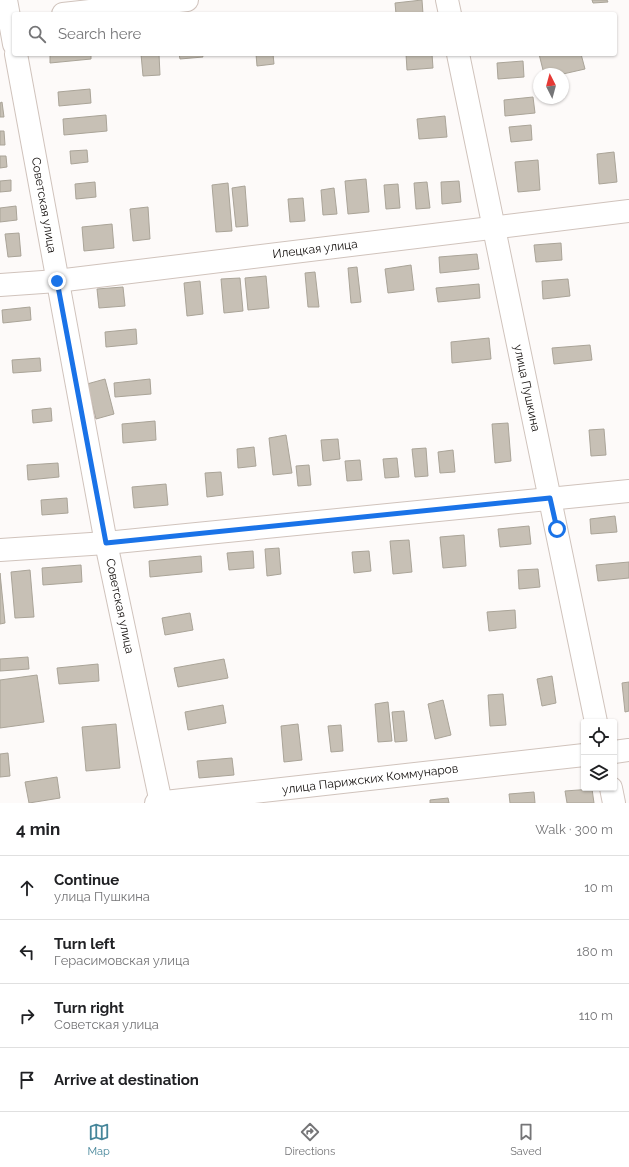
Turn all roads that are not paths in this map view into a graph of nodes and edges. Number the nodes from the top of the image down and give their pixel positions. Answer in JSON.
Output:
{"nodes":[{"id":1,"x":187,"y":0,"type":"edge"},
{"id":2,"x":447,"y":0,"type":"edge"},
{"id":3,"x":80,"y":12,"type":"edge"},
{"id":4,"x":450,"y":12,"type":"edge"},
{"id":5,"x":7,"y":15,"type":"edge"},
{"id":6,"x":12,"y":36,"type":"edge"},
{"id":7,"x":16,"y":56,"type":"edge"},
{"id":8,"x":458,"y":56,"type":"edge"},
{"id":9,"x":629,"y":211,"type":"edge"},
{"id":10,"x":493,"y":227,"type":"junction"},
{"id":11,"x":57,"y":281,"type":"junction"},
{"id":12,"x":0,"y":285,"type":"edge"},
{"id":13,"x":629,"y":490,"type":"edge"},
{"id":14,"x":550,"y":498,"type":"junction"},
{"id":15,"x":106,"y":543,"type":"junction"},
{"id":16,"x":0,"y":550,"type":"edge"},
{"id":17,"x":595,"y":719,"type":"edge"},
{"id":18,"x":629,"y":750,"type":"edge"},
{"id":19,"x":617,"y":752,"type":"edge"},
{"id":20,"x":581,"y":755,"type":"edge"},
{"id":21,"x":612,"y":791,"type":"edge"},
{"id":22,"x":156,"y":803,"type":"edge"},
{"id":23,"x":161,"y":803,"type":"edge"},
{"id":24,"x":614,"y":803,"type":"edge"}],
"edges":[{"from":1,"to":3,"type":"street"},
{"from":2,"to":4,"type":"street"},
{"from":5,"to":6,"type":"street"},
{"from":7,"to":11,"type":"street","name":"Советская улица"},
{"from":8,"to":10,"type":"street","name":"улица Пушкина"},
{"from":9,"to":10,"type":"street","name":"Илецкая улица"},
{"from":10,"to":11,"type":"street","name":"Илецкая улица"},
{"from":10,"to":14,"type":"street","name":"улица Пушкина"},
{"from":11,"to":12,"type":"street","name":"Илецкая улица"},
{"from":11,"to":15,"type":"street","name":"Советская улица"},
{"from":13,"to":14,"type":"street"},
{"from":14,"to":15,"type":"street"},
{"from":14,"to":17,"type":"street","name":"улица Пушкина"},
{"from":15,"to":16,"type":"street"},
{"from":15,"to":23,"type":"street","name":"Советская улица"},
{"from":18,"to":19,"type":"street"},
{"from":20,"to":23,"type":"street","name":"улица Парижских Коммунаров"},
{"from":21,"to":24,"type":"street"},
{"from":22,"to":23,"type":"street","name":"улица Парижских Коммунаров"}]}
